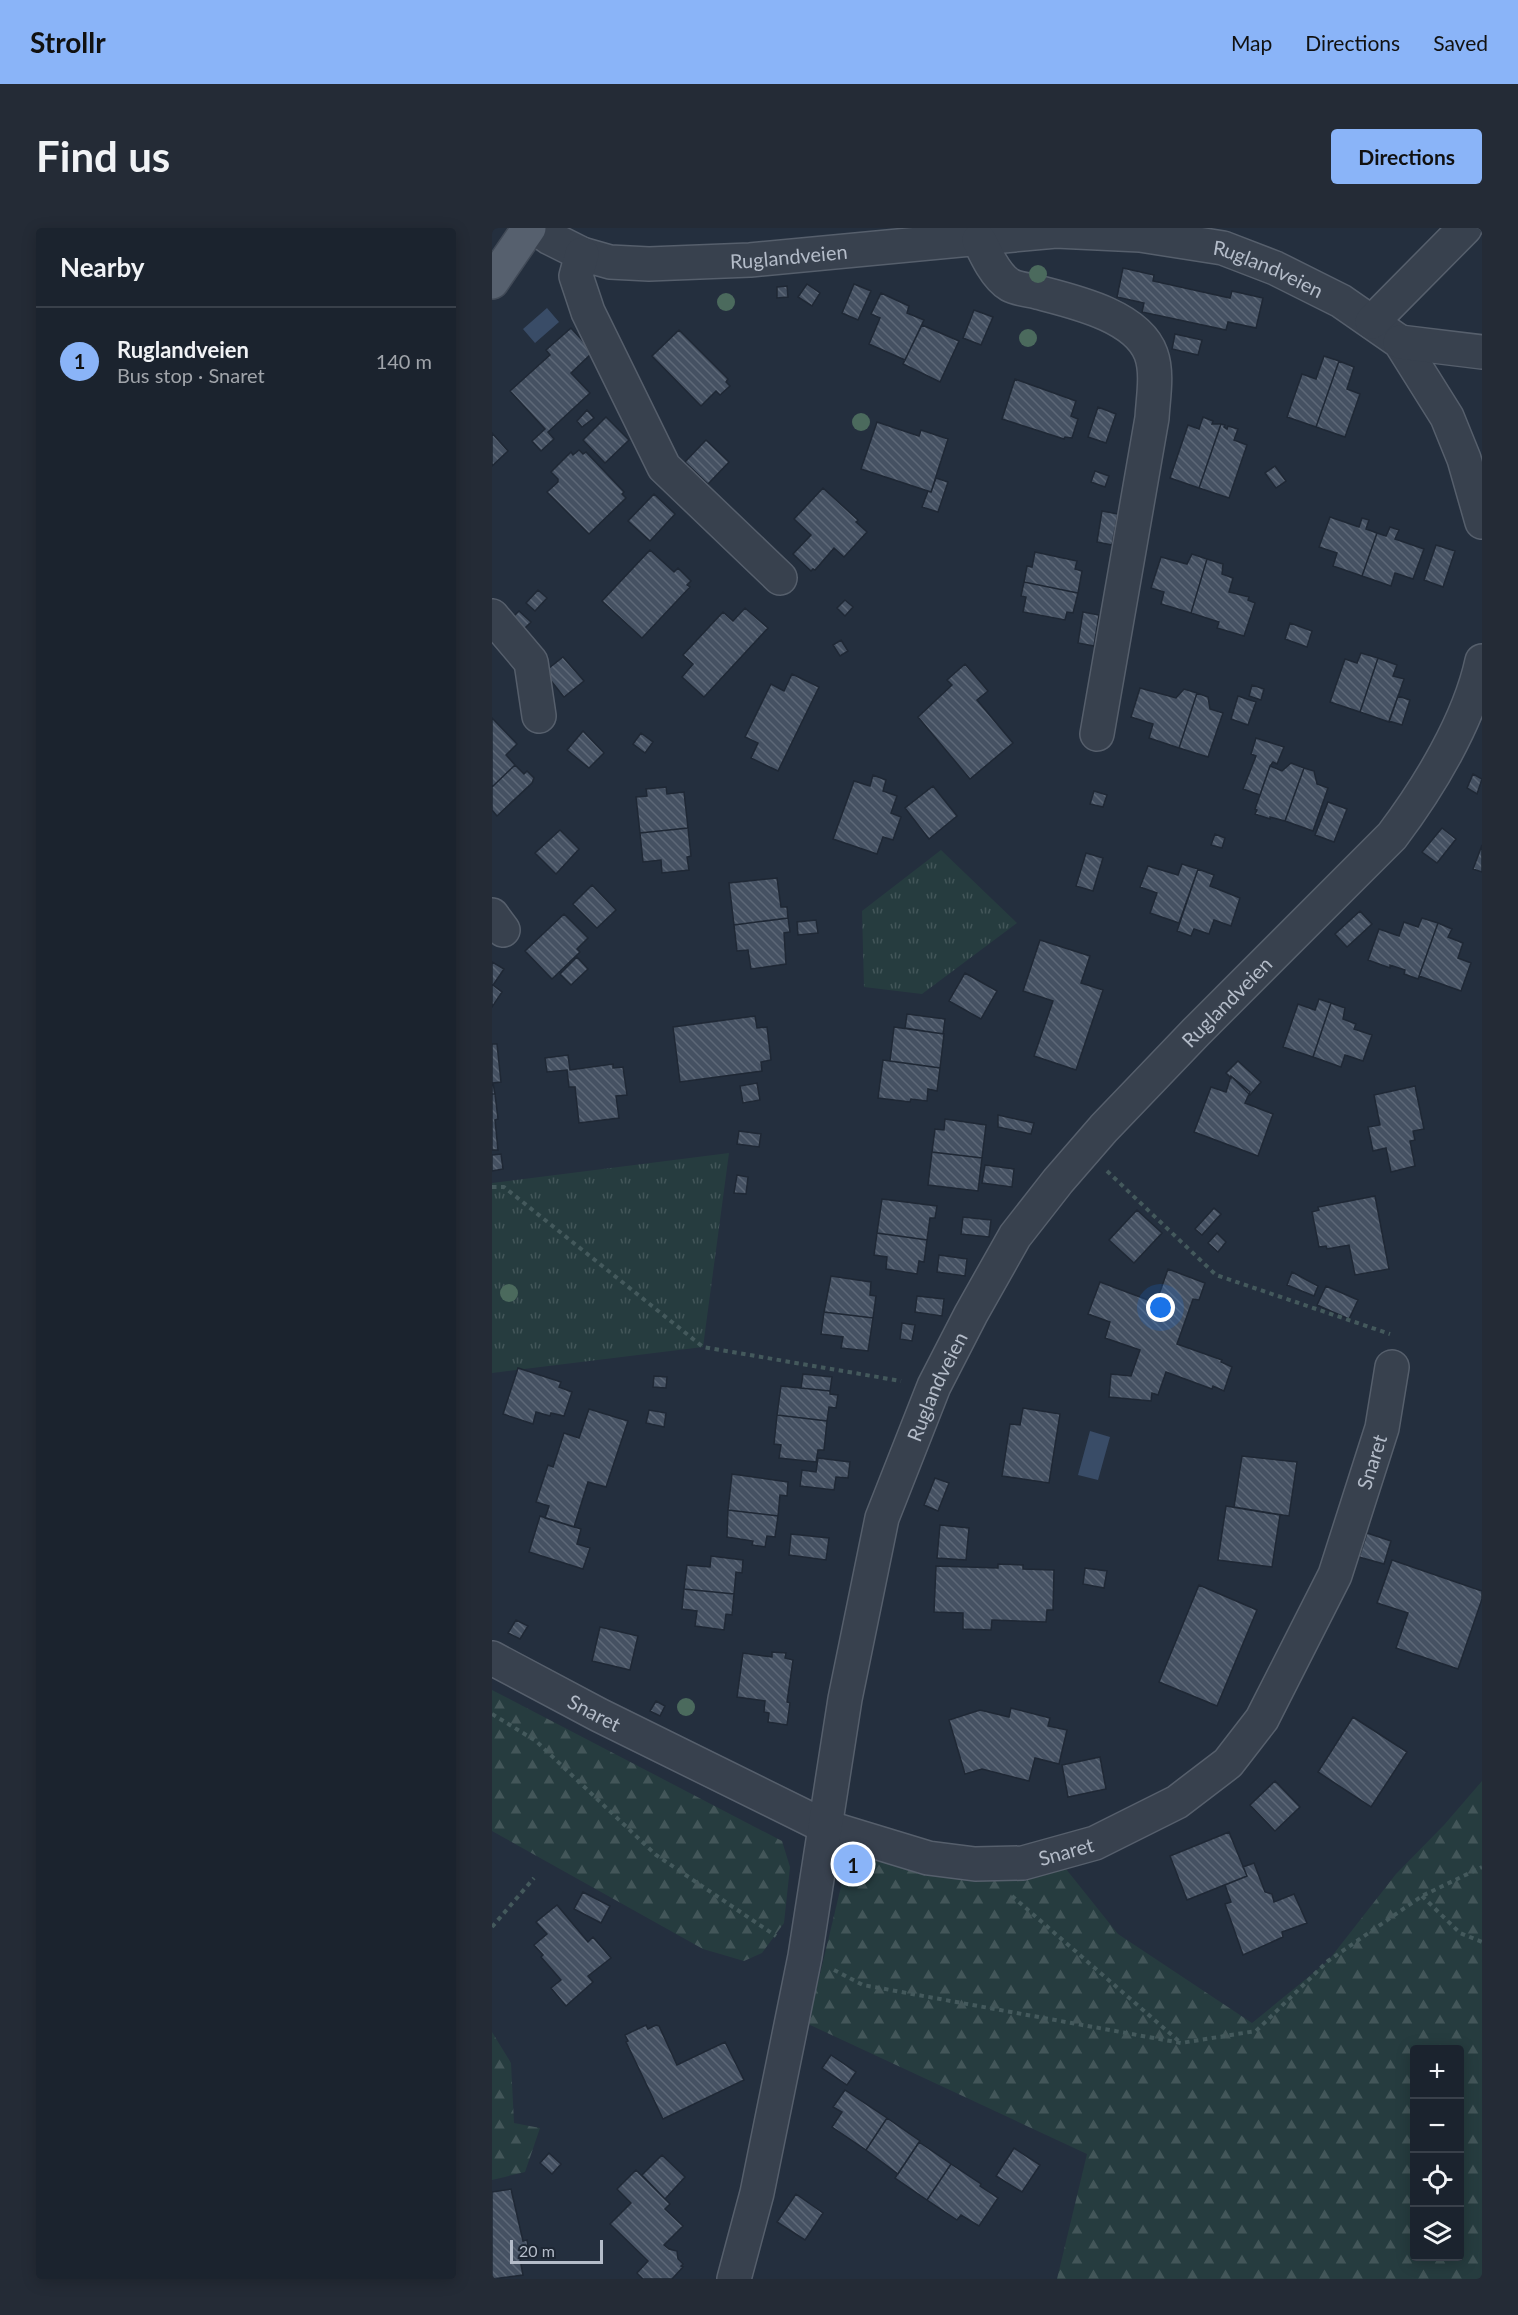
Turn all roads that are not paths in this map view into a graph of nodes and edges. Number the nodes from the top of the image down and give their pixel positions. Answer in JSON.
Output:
{"nodes":[{"id":1,"x":529,"y":228,"type":"edge"},
{"id":2,"x":536,"y":228,"type":"edge"},
{"id":3,"x":1465,"y":228,"type":"edge"},
{"id":4,"x":1226,"y":238,"type":"edge"},
{"id":5,"x":979,"y":240,"type":"junction"},
{"id":6,"x":582,"y":254,"type":"junction"},
{"id":7,"x":492,"y":282,"type":"edge"},
{"id":8,"x":1372,"y":322,"type":"junction"},
{"id":9,"x":1400,"y":342,"type":"junction"},
{"id":10,"x":1482,"y":352,"type":"edge"},
{"id":11,"x":1482,"y":522,"type":"edge"},
{"id":12,"x":780,"y":578,"type":"dead end"},
{"id":13,"x":492,"y":616,"type":"edge"},
{"id":14,"x":1480,"y":676,"type":"edge"},
{"id":15,"x":539,"y":716,"type":"dead end"},
{"id":16,"x":1097,"y":734,"type":"dead end"},
{"id":17,"x":1393,"y":1351,"type":"road end"},
{"id":18,"x":492,"y":1658,"type":"edge"},
{"id":19,"x":826,"y":1827,"type":"junction"},
{"id":20,"x":734,"y":2279,"type":"edge"}],
"edges":[{"from":1,"to":7,"type":"main road"},
{"from":2,"to":6,"type":"street","name":"Ruglandveien"},
{"from":3,"to":8,"type":"street"},
{"from":4,"to":5,"type":"street","name":"Ruglandveien"},
{"from":4,"to":8,"type":"street","name":"Ruglandveien"},
{"from":5,"to":6,"type":"street","name":"Ruglandveien"},
{"from":5,"to":16,"type":"street"},
{"from":6,"to":12,"type":"street"},
{"from":8,"to":9,"type":"street","name":"Ruglandveien"},
{"from":9,"to":10,"type":"street"},
{"from":9,"to":11,"type":"street","name":"Ruglandveien"},
{"from":13,"to":15,"type":"street"},
{"from":14,"to":19,"type":"street","name":"Ruglandveien"},
{"from":17,"to":19,"type":"street","name":"Snaret"},
{"from":18,"to":19,"type":"street","name":"Snaret"},
{"from":19,"to":20,"type":"street","name":"Ruglandveien"}]}
